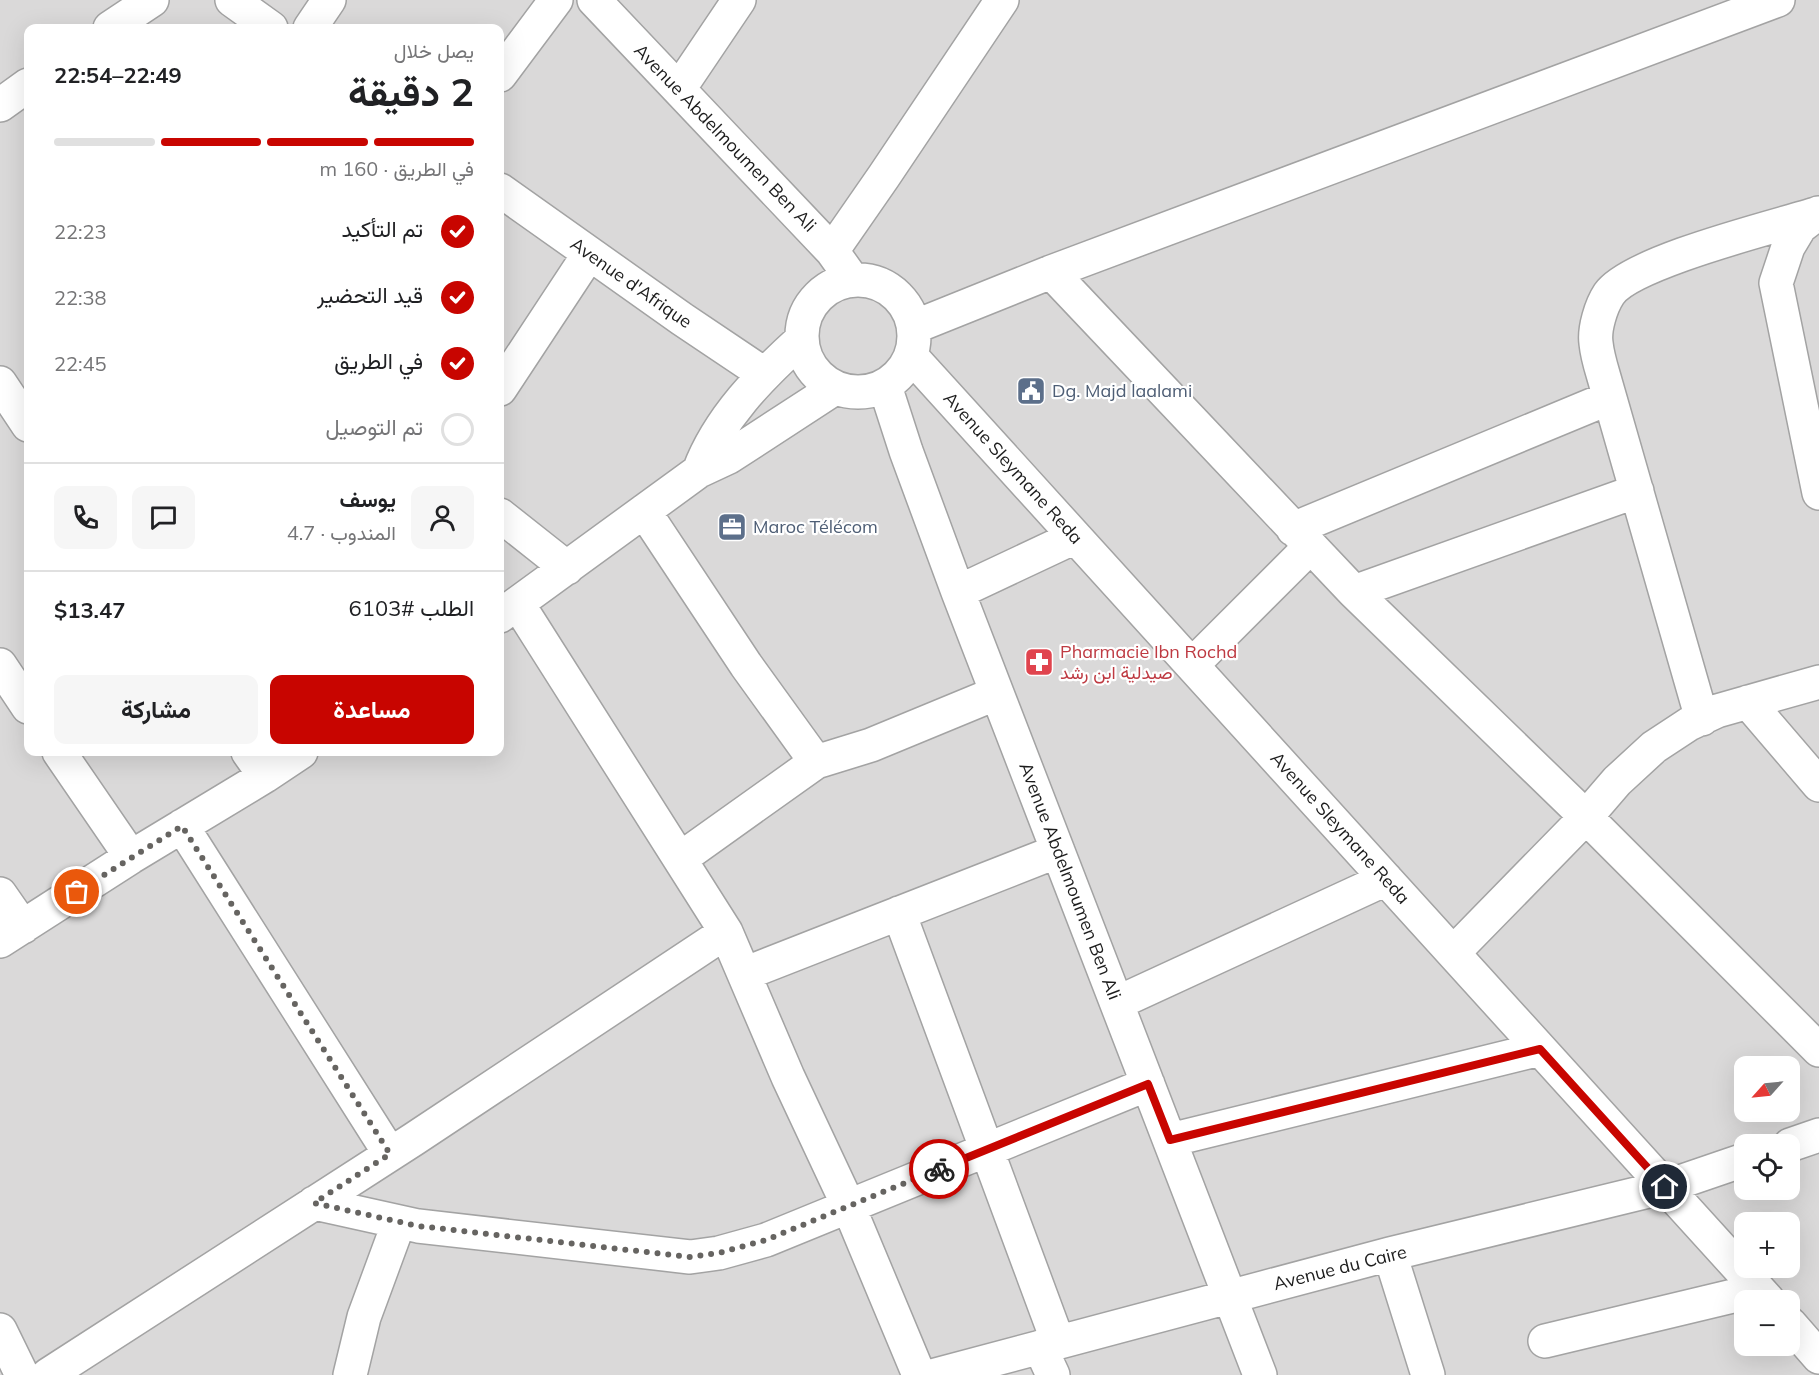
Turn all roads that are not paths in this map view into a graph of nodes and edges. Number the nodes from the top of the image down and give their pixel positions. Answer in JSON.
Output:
{"nodes":[{"id":1,"x":152,"y":0,"type":"edge"},
{"id":2,"x":232,"y":0,"type":"edge"},
{"id":3,"x":329,"y":0,"type":"edge"},
{"id":4,"x":556,"y":0,"type":"edge"},
{"id":5,"x":594,"y":0,"type":"edge"},
{"id":6,"x":739,"y":0,"type":"edge"},
{"id":7,"x":1778,"y":0,"type":"edge"},
{"id":8,"x":991,"y":5,"type":"edge"},
{"id":9,"x":117,"y":24,"type":"edge"},
{"id":10,"x":266,"y":24,"type":"edge"},
{"id":11,"x":313,"y":24,"type":"edge"},
{"id":12,"x":504,"y":70,"type":"edge"},
{"id":13,"x":24,"y":88,"type":"edge"},
{"id":14,"x":679,"y":89,"type":"junction"},
{"id":15,"x":0,"y":105,"type":"edge"},
{"id":16,"x":504,"y":193,"type":"edge"},
{"id":17,"x":1817,"y":213,"type":"edge"},
{"id":18,"x":832,"y":251,"type":"junction"},
{"id":19,"x":589,"y":254,"type":"junction"},
{"id":20,"x":1052,"y":272,"type":"junction"},
{"id":21,"x":852,"y":279,"type":"junction"},
{"id":22,"x":801,"y":339,"type":"junction"},
{"id":23,"x":913,"y":341,"type":"junction"},
{"id":24,"x":764,"y":374,"type":"junction"},
{"id":25,"x":0,"y":383,"type":"edge"},
{"id":26,"x":504,"y":383,"type":"edge"},
{"id":27,"x":885,"y":386,"type":"junction"},
{"id":28,"x":835,"y":388,"type":"junction"},
{"id":29,"x":1609,"y":398,"type":"junction"},
{"id":30,"x":24,"y":419,"type":"edge"},
{"id":31,"x":699,"y":471,"type":"junction"},
{"id":32,"x":1637,"y":491,"type":"junction"},
{"id":33,"x":1819,"y":493,"type":"edge"},
{"id":34,"x":644,"y":511,"type":"junction"},
{"id":35,"x":504,"y":518,"type":"edge"},
{"id":36,"x":1076,"y":537,"type":"junction"},
{"id":37,"x":1302,"y":538,"type":"junction"},
{"id":38,"x":567,"y":568,"type":"junction"},
{"id":39,"x":958,"y":592,"type":"junction"},
{"id":40,"x":1354,"y":592,"type":"junction"},
{"id":41,"x":509,"y":610,"type":"edge"},
{"id":42,"x":0,"y":665,"type":"edge"},
{"id":43,"x":1192,"y":665,"type":"junction"},
{"id":44,"x":1819,"y":682,"type":"edge"},
{"id":45,"x":997,"y":693,"type":"junction"},
{"id":46,"x":24,"y":701,"type":"edge"},
{"id":47,"x":1748,"y":702,"type":"junction"},
{"id":48,"x":1702,"y":719,"type":"junction"},
{"id":49,"x":62,"y":756,"type":"edge"},
{"id":50,"x":286,"y":756,"type":"edge"},
{"id":51,"x":816,"y":762,"type":"junction"},
{"id":52,"x":256,"y":764,"type":"edge"},
{"id":53,"x":1819,"y":784,"type":"edge"},
{"id":54,"x":1586,"y":817,"type":"junction"},
{"id":55,"x":182,"y":826,"type":"junction"},
{"id":56,"x":1058,"y":851,"type":"junction"},
{"id":57,"x":131,"y":857,"type":"junction"},
{"id":58,"x":680,"y":859,"type":"junction"},
{"id":59,"x":1386,"y":879,"type":"junction"},
{"id":60,"x":0,"y":894,"type":"edge"},
{"id":61,"x":899,"y":913,"type":"junction"},
{"id":62,"x":726,"y":932,"type":"junction"},
{"id":63,"x":11,"y":934,"type":"edge"},
{"id":64,"x":1453,"y":953,"type":"junction"},
{"id":65,"x":744,"y":974,"type":"junction"},
{"id":66,"x":1117,"y":1003,"type":"junction"},
{"id":67,"x":1540,"y":1049,"type":"junction"},
{"id":68,"x":1819,"y":1050,"type":"edge"},
{"id":69,"x":1148,"y":1084,"type":"junction"},
{"id":70,"x":1819,"y":1135,"type":"edge"},
{"id":71,"x":1170,"y":1140,"type":"junction"},
{"id":72,"x":1800,"y":1142,"type":"edge"},
{"id":73,"x":987,"y":1149,"type":"junction"},
{"id":74,"x":390,"y":1154,"type":"junction"},
{"id":75,"x":1734,"y":1163,"type":"edge"},
{"id":76,"x":1665,"y":1187,"type":"junction"},
{"id":77,"x":314,"y":1203,"type":"junction"},
{"id":78,"x":848,"y":1205,"type":"junction"},
{"id":79,"x":399,"y":1222,"type":"junction"},
{"id":80,"x":1390,"y":1254,"type":"junction"},
{"id":81,"x":1758,"y":1290,"type":"edge"},
{"id":82,"x":1230,"y":1296,"type":"junction"},
{"id":83,"x":1734,"y":1301,"type":"edge"},
{"id":84,"x":0,"y":1330,"type":"edge"},
{"id":85,"x":1800,"y":1335,"type":"edge"},
{"id":86,"x":1545,"y":1341,"type":"dead end"},
{"id":87,"x":1051,"y":1355,"type":"edge"},
{"id":88,"x":1819,"y":1357,"type":"edge"},
{"id":89,"x":1819,"y":1371,"type":"edge"},
{"id":90,"x":22,"y":1375,"type":"edge"},
{"id":91,"x":48,"y":1375,"type":"edge"},
{"id":92,"x":350,"y":1375,"type":"edge"},
{"id":93,"x":919,"y":1375,"type":"edge"},
{"id":94,"x":936,"y":1375,"type":"edge"},
{"id":95,"x":1260,"y":1375,"type":"edge"},
{"id":96,"x":1428,"y":1375,"type":"edge"},
{"id":97,"x":1802,"y":1375,"type":"edge"}],
"edges":[{"from":1,"to":9,"type":"street"},
{"from":2,"to":10,"type":"street"},
{"from":3,"to":11,"type":"street"},
{"from":4,"to":12,"type":"street"},
{"from":5,"to":14,"type":"street","name":"Avenue Abdelmoumen Ben Ali"},
{"from":6,"to":14,"type":"street"},
{"from":7,"to":20,"type":"street"},
{"from":8,"to":18,"type":"street"},
{"from":13,"to":15,"type":"street"},
{"from":14,"to":18,"type":"street","name":"Avenue Abdelmoumen Ben Ali"},
{"from":16,"to":19,"type":"street","name":"Avenue d'Afrique"},
{"from":17,"to":29,"type":"street"},
{"from":17,"to":33,"type":"street"},
{"from":18,"to":21,"type":"street","name":"Avenue Abdelmoumen Ben Ali"},
{"from":19,"to":24,"type":"street","name":"Avenue d'Afrique"},
{"from":19,"to":26,"type":"street"},
{"from":20,"to":23,"type":"street"},
{"from":20,"to":37,"type":"street"},
{"from":21,"to":22,"type":"street"},
{"from":21,"to":23,"type":"street"},
{"from":22,"to":24,"type":"street"},
{"from":22,"to":28,"type":"street"},
{"from":23,"to":27,"type":"street"},
{"from":23,"to":36,"type":"street","name":"Avenue Sleymane Reda"},
{"from":24,"to":31,"type":"street"},
{"from":25,"to":30,"type":"street"},
{"from":27,"to":28,"type":"street"},
{"from":27,"to":39,"type":"street","name":"Avenue Abdelmoumen Ben Ali"},
{"from":28,"to":31,"type":"street"},
{"from":29,"to":32,"type":"street"},
{"from":29,"to":37,"type":"street"},
{"from":31,"to":34,"type":"street"},
{"from":32,"to":40,"type":"street"},
{"from":32,"to":48,"type":"street"},
{"from":34,"to":38,"type":"street"},
{"from":34,"to":51,"type":"street"},
{"from":35,"to":38,"type":"street"},
{"from":36,"to":39,"type":"street"},
{"from":36,"to":43,"type":"street","name":"Avenue Sleymane Reda"},
{"from":37,"to":40,"type":"street"},
{"from":37,"to":43,"type":"street"},
{"from":38,"to":41,"type":"street"},
{"from":39,"to":45,"type":"street","name":"Avenue Abdelmoumen Ben Ali"},
{"from":40,"to":54,"type":"street"},
{"from":41,"to":58,"type":"street"},
{"from":42,"to":46,"type":"street"},
{"from":43,"to":59,"type":"street","name":"Avenue Sleymane Reda"},
{"from":44,"to":47,"type":"street"},
{"from":45,"to":51,"type":"street"},
{"from":45,"to":56,"type":"street","name":"Avenue Abdelmoumen Ben Ali"},
{"from":47,"to":48,"type":"street"},
{"from":47,"to":53,"type":"street"},
{"from":48,"to":54,"type":"street"},
{"from":49,"to":57,"type":"street"},
{"from":50,"to":52,"type":"street"},
{"from":51,"to":58,"type":"street"},
{"from":52,"to":55,"type":"street"},
{"from":54,"to":64,"type":"street"},
{"from":54,"to":68,"type":"street"},
{"from":55,"to":57,"type":"street"},
{"from":55,"to":74,"type":"street"},
{"from":56,"to":61,"type":"street"},
{"from":56,"to":66,"type":"street","name":"Avenue Abdelmoumen Ben Ali"},
{"from":57,"to":63,"type":"street"},
{"from":58,"to":62,"type":"street"},
{"from":59,"to":64,"type":"street","name":"Avenue Sleymane Reda"},
{"from":59,"to":66,"type":"street"},
{"from":60,"to":63,"type":"street"},
{"from":61,"to":65,"type":"street"},
{"from":61,"to":73,"type":"street"},
{"from":62,"to":65,"type":"street"},
{"from":62,"to":74,"type":"street"},
{"from":64,"to":67,"type":"street","name":"Avenue Sleymane Reda"},
{"from":65,"to":78,"type":"street"},
{"from":66,"to":69,"type":"street","name":"Avenue Abdelmoumen Ben Ali"},
{"from":67,"to":71,"type":"street"},
{"from":67,"to":76,"type":"street","name":"Avenue Sleymane Reda"},
{"from":69,"to":71,"type":"street","name":"Avenue Abdelmoumen Ben Ali"},
{"from":69,"to":73,"type":"street"},
{"from":70,"to":72,"type":"street"},
{"from":71,"to":82,"type":"street","name":"Avenue Abdelmoumen Ben Ali"},
{"from":73,"to":78,"type":"street"},
{"from":73,"to":87,"type":"street"},
{"from":74,"to":77,"type":"street"},
{"from":75,"to":76,"type":"street","name":"Avenue du Caire"},
{"from":76,"to":80,"type":"street","name":"Avenue du Caire"},
{"from":76,"to":81,"type":"street","name":"Avenue Sleymane Reda"},
{"from":77,"to":79,"type":"street"},
{"from":77,"to":91,"type":"street"},
{"from":78,"to":79,"type":"street"},
{"from":78,"to":93,"type":"street"},
{"from":79,"to":92,"type":"street"},
{"from":80,"to":82,"type":"street","name":"Avenue du Caire"},
{"from":80,"to":96,"type":"street"},
{"from":82,"to":87,"type":"street","name":"Avenue du Caire"},
{"from":82,"to":95,"type":"street","name":"Avenue Abdelmoumen Ben Ali"},
{"from":83,"to":86,"type":"street"},
{"from":84,"to":90,"type":"street"},
{"from":85,"to":88,"type":"street"},
{"from":87,"to":94,"type":"street","name":"Avenue du Caire"},
{"from":89,"to":97,"type":"street"}]}
